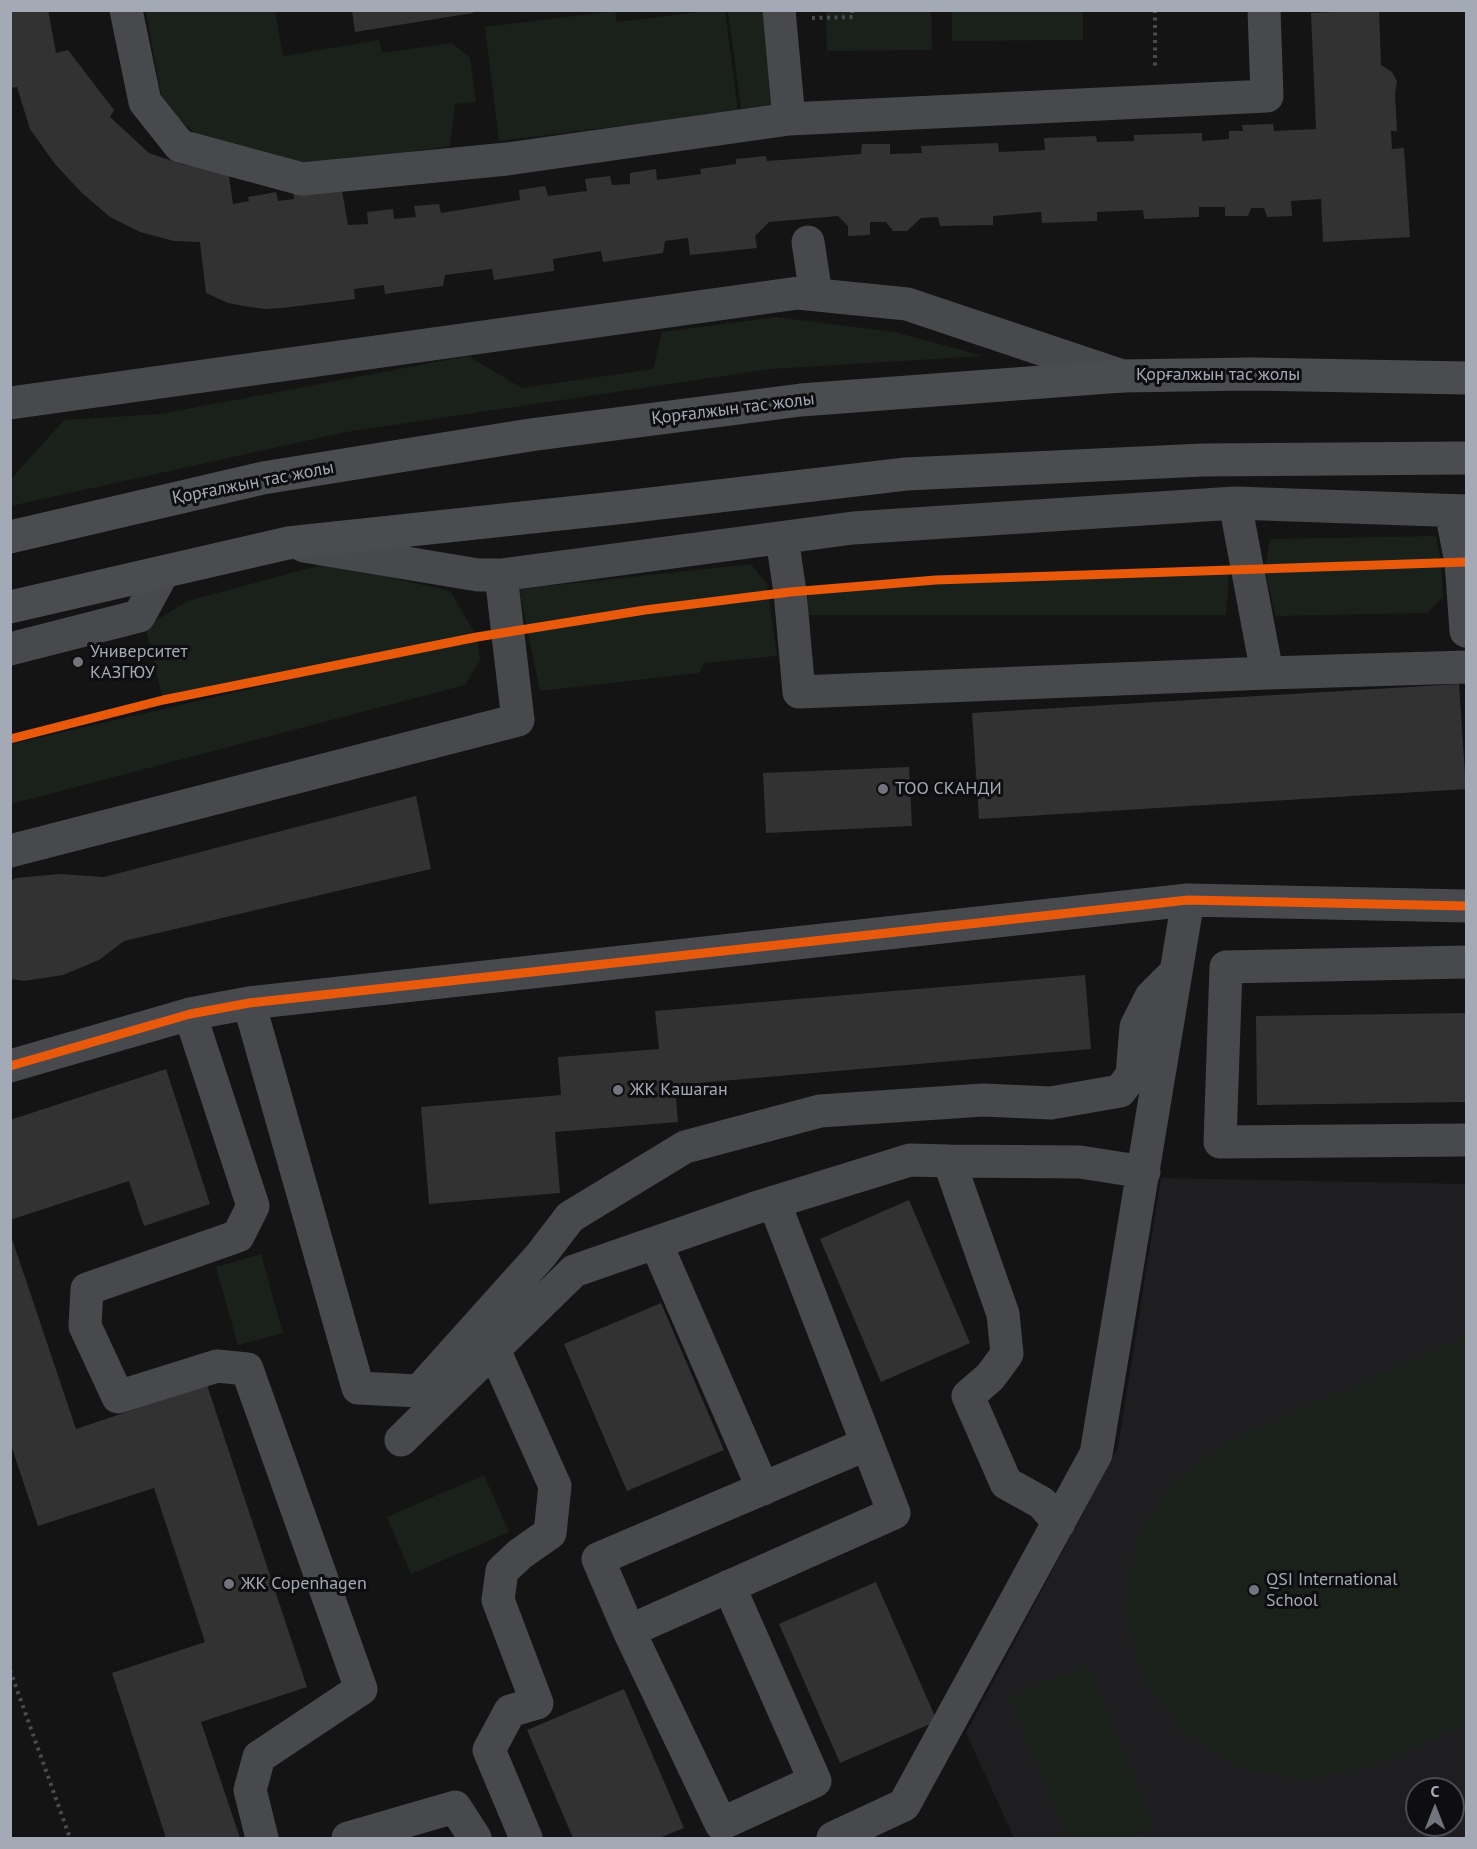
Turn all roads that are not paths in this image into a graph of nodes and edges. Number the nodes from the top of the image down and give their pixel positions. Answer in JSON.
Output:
{"nodes":[{"id":1,"x":126,"y":10,"type":"edge"},
{"id":2,"x":1264,"y":10,"type":"edge"},
{"id":3,"x":779,"y":15,"type":"edge"},
{"id":4,"x":789,"y":120,"type":"junction"},
{"id":5,"x":808,"y":242,"type":"dead end"},
{"id":6,"x":816,"y":295,"type":"junction"},
{"id":7,"x":1122,"y":376,"type":"junction"},
{"id":8,"x":1467,"y":378,"type":"edge"},
{"id":9,"x":10,"y":403,"type":"edge"},
{"id":10,"x":1467,"y":458,"type":"edge"},
{"id":11,"x":1235,"y":503,"type":"junction"},
{"id":12,"x":1459,"y":511,"type":"edge"},
{"id":13,"x":10,"y":537,"type":"edge"},
{"id":14,"x":782,"y":538,"type":"junction"},
{"id":15,"x":288,"y":543,"type":"junction"},
{"id":16,"x":163,"y":572,"type":"junction"},
{"id":17,"x":501,"y":575,"type":"junction"},
{"id":18,"x":10,"y":607,"type":"edge"},
{"id":19,"x":1467,"y":631,"type":"edge"},
{"id":20,"x":10,"y":649,"type":"edge"},
{"id":21,"x":1467,"y":667,"type":"edge"},
{"id":22,"x":1267,"y":673,"type":"junction"},
{"id":23,"x":10,"y":851,"type":"edge"},
{"id":24,"x":1188,"y":900,"type":"junction"},
{"id":25,"x":1467,"y":906,"type":"edge"},
{"id":26,"x":1467,"y":962,"type":"edge"},
{"id":27,"x":1176,"y":972,"type":"junction"},
{"id":28,"x":249,"y":1003,"type":"junction"},
{"id":29,"x":190,"y":1014,"type":"junction"},
{"id":30,"x":10,"y":1066,"type":"edge"},
{"id":31,"x":1467,"y":1140,"type":"edge"},
{"id":32,"x":949,"y":1161,"type":"junction"},
{"id":33,"x":1144,"y":1172,"type":"junction"},
{"id":34,"x":774,"y":1202,"type":"junction"},
{"id":35,"x":656,"y":1243,"type":"junction"},
{"id":36,"x":494,"y":1350,"type":"junction"},
{"id":37,"x":401,"y":1440,"type":"dead end"},
{"id":38,"x":867,"y":1444,"type":"junction"},
{"id":39,"x":763,"y":1489,"type":"junction"},
{"id":40,"x":1059,"y":1523,"type":"junction"},
{"id":41,"x":729,"y":1586,"type":"junction"},
{"id":42,"x":629,"y":1631,"type":"junction"},
{"id":43,"x":262,"y":1839,"type":"edge"},
{"id":44,"x":348,"y":1839,"type":"edge"},
{"id":45,"x":475,"y":1839,"type":"edge"},
{"id":46,"x":526,"y":1839,"type":"edge"},
{"id":47,"x":833,"y":1839,"type":"edge"}],
"edges":[{"from":1,"to":4,"type":"street"},
{"from":2,"to":4,"type":"street"},
{"from":3,"to":4,"type":"street"},
{"from":5,"to":6,"type":"street"},
{"from":6,"to":7,"type":"street"},
{"from":6,"to":9,"type":"street"},
{"from":7,"to":8,"type":"main road","name":"Қорғалжын тас жолы"},
{"from":7,"to":13,"type":"main road","name":"Қорғалжын тас жолы"},
{"from":10,"to":15,"type":"main road"},
{"from":11,"to":12,"type":"street"},
{"from":11,"to":14,"type":"street"},
{"from":11,"to":22,"type":"street"},
{"from":12,"to":19,"type":"street"},
{"from":14,"to":17,"type":"street"},
{"from":14,"to":22,"type":"street"},
{"from":15,"to":16,"type":"main road"},
{"from":15,"to":17,"type":"street"},
{"from":16,"to":18,"type":"main road"},
{"from":16,"to":20,"type":"street"},
{"from":17,"to":23,"type":"street"},
{"from":21,"to":22,"type":"street"},
{"from":24,"to":25,"type":"street"},
{"from":24,"to":27,"type":"street"},
{"from":24,"to":28,"type":"street"},
{"from":26,"to":31,"type":"street"},
{"from":27,"to":28,"type":"street"},
{"from":27,"to":33,"type":"street"},
{"from":28,"to":29,"type":"street"},
{"from":29,"to":30,"type":"street"},
{"from":29,"to":43,"type":"street"},
{"from":32,"to":33,"type":"street"},
{"from":32,"to":34,"type":"street"},
{"from":32,"to":40,"type":"street"},
{"from":33,"to":40,"type":"street"},
{"from":34,"to":35,"type":"street"},
{"from":34,"to":38,"type":"street"},
{"from":35,"to":36,"type":"street"},
{"from":35,"to":39,"type":"street"},
{"from":36,"to":37,"type":"street"},
{"from":36,"to":46,"type":"street"},
{"from":38,"to":39,"type":"street"},
{"from":38,"to":41,"type":"street"},
{"from":39,"to":42,"type":"street"},
{"from":40,"to":47,"type":"street"},
{"from":41,"to":42,"type":"street"},
{"from":41,"to":42,"type":"street"},
{"from":44,"to":45,"type":"street"}]}
